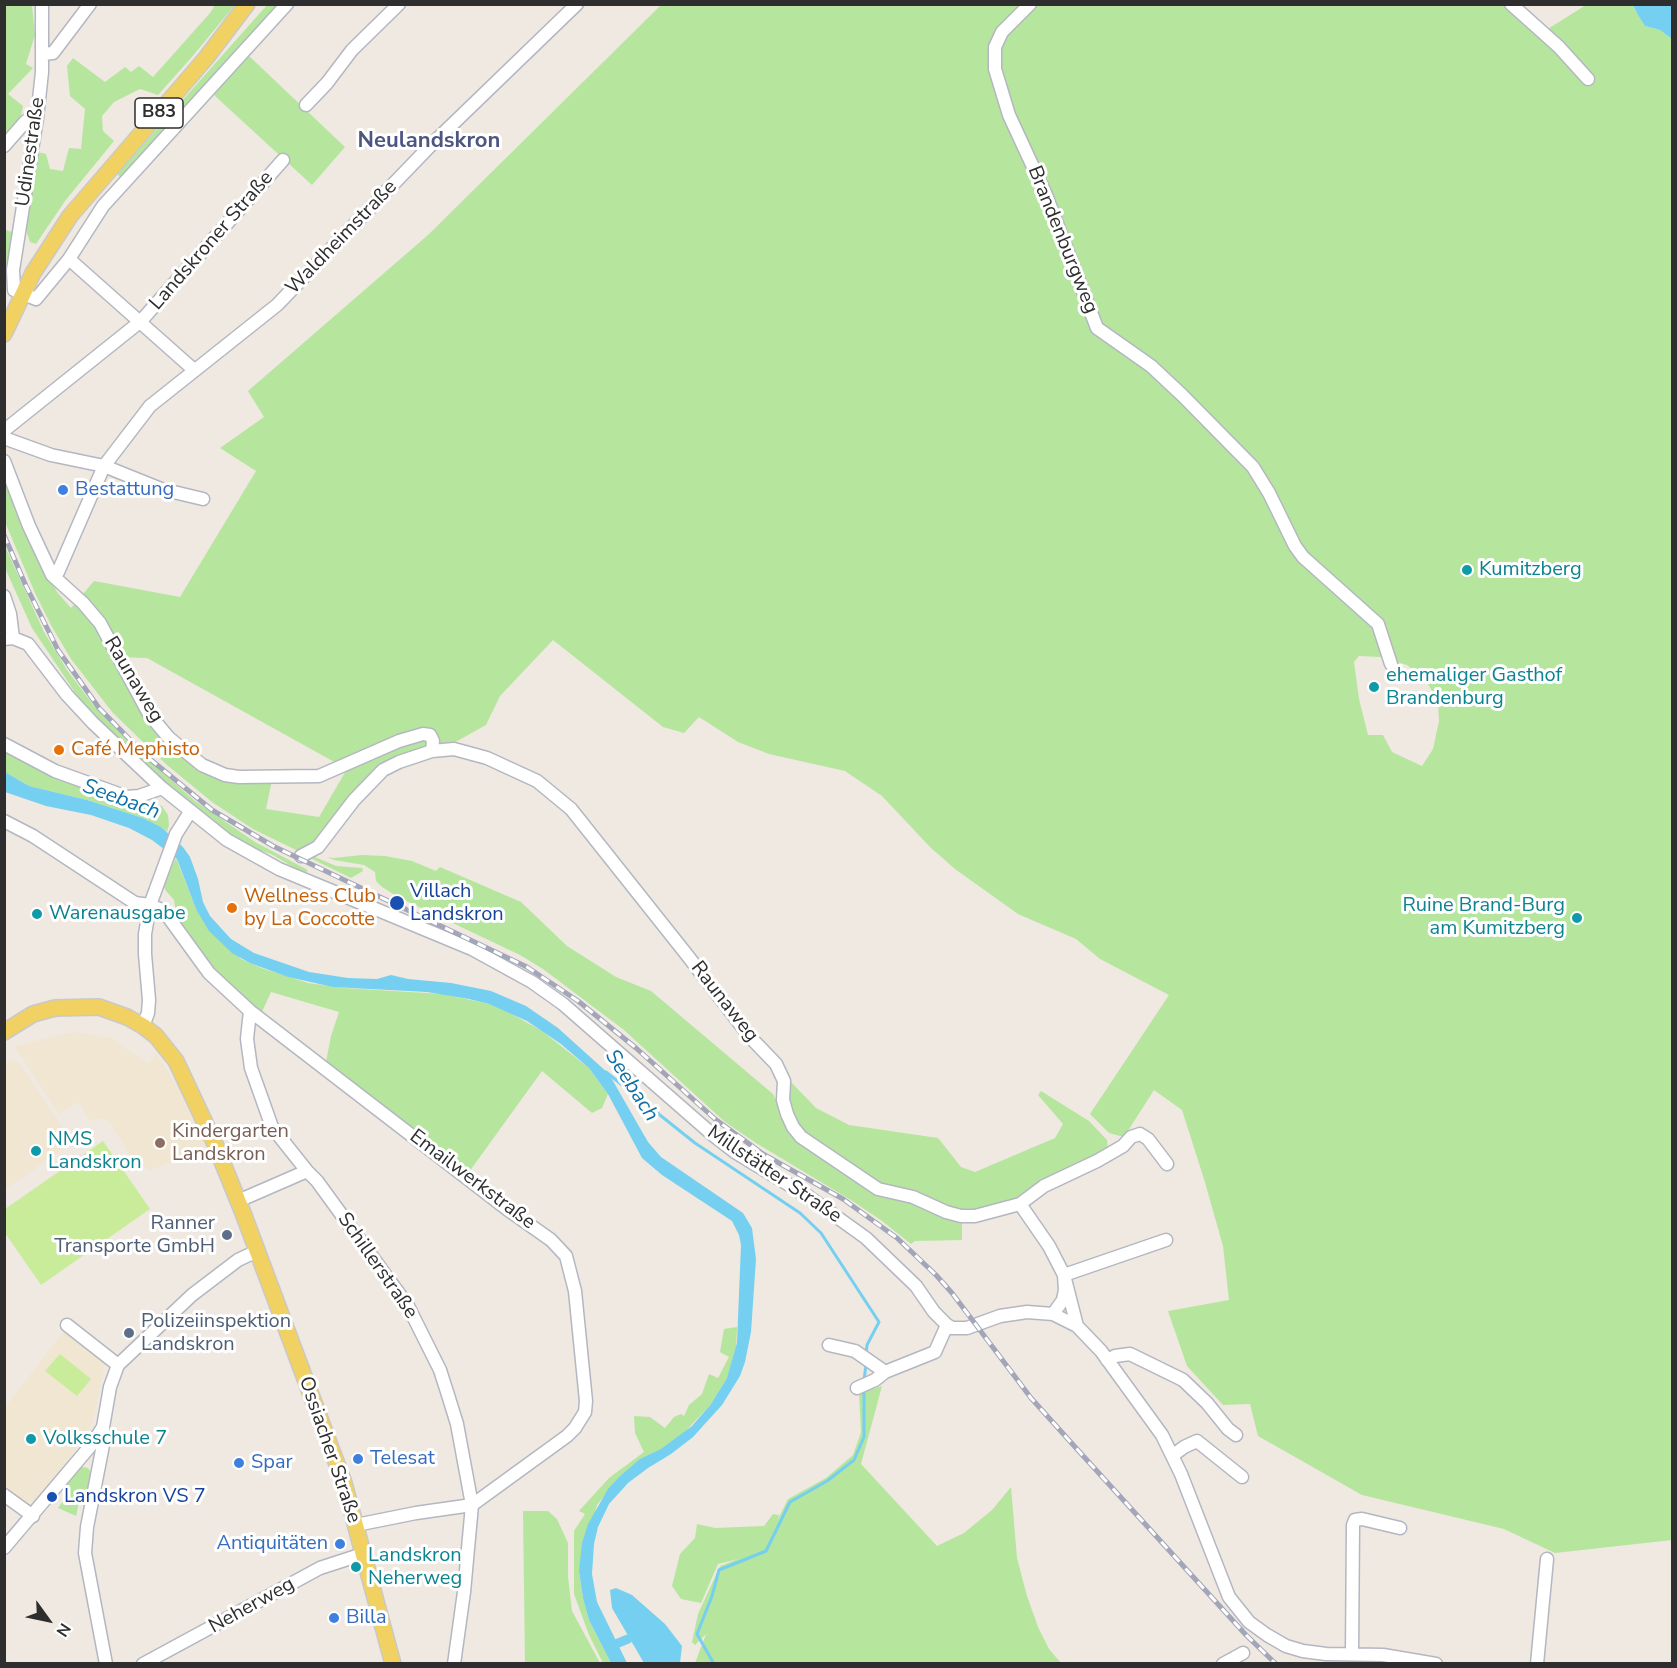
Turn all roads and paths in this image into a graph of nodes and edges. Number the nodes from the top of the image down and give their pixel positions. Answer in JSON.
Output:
{"nodes":[{"id":1,"x":42,"y":4,"type":"edge"},
{"id":2,"x":90,"y":4,"type":"edge"},
{"id":3,"x":247,"y":4,"type":"edge"},
{"id":4,"x":287,"y":4,"type":"edge"},
{"id":5,"x":399,"y":4,"type":"edge"},
{"id":6,"x":578,"y":4,"type":"edge"},
{"id":7,"x":1030,"y":4,"type":"edge"},
{"id":8,"x":1511,"y":4,"type":"edge"},
{"id":9,"x":42,"y":54,"type":"junction"},
{"id":10,"x":1588,"y":79,"type":"dead end"},
{"id":11,"x":306,"y":105,"type":"dead end"},
{"id":12,"x":37,"y":118,"type":"junction"},
{"id":13,"x":4,"y":146,"type":"edge"},
{"id":14,"x":283,"y":160,"type":"dead end"},
{"id":15,"x":69,"y":259,"type":"junction"},
{"id":16,"x":23,"y":294,"type":"junction"},
{"id":17,"x":141,"y":321,"type":"junction"},
{"id":18,"x":4,"y":334,"type":"edge"},
{"id":19,"x":194,"y":369,"type":"junction"},
{"id":20,"x":4,"y":433,"type":"edge"},
{"id":21,"x":4,"y":438,"type":"edge"},
{"id":22,"x":4,"y":461,"type":"edge"},
{"id":23,"x":104,"y":466,"type":"junction"},
{"id":24,"x":203,"y":499,"type":"dead end"},
{"id":25,"x":52,"y":575,"type":"junction"},
{"id":26,"x":4,"y":596,"type":"edge"},
{"id":27,"x":9,"y":639,"type":"edge"},
{"id":28,"x":1391,"y":664,"type":"dead end"},
{"id":29,"x":4,"y":744,"type":"edge"},
{"id":30,"x":432,"y":751,"type":"junction"},
{"id":31,"x":162,"y":789,"type":"junction"},
{"id":32,"x":190,"y":812,"type":"junction"},
{"id":33,"x":4,"y":821,"type":"edge"},
{"id":34,"x":301,"y":856,"type":"dead end"},
{"id":35,"x":150,"y":905,"type":"junction"},
{"id":36,"x":250,"y":1011,"type":"junction"},
{"id":37,"x":143,"y":1026,"type":"junction"},
{"id":38,"x":4,"y":1032,"type":"edge"},
{"id":39,"x":1167,"y":1164,"type":"dead end"},
{"id":40,"x":307,"y":1171,"type":"junction"},
{"id":41,"x":238,"y":1201,"type":"junction"},
{"id":42,"x":1020,"y":1204,"type":"junction"},
{"id":43,"x":1166,"y":1240,"type":"dead end"},
{"id":44,"x":257,"y":1251,"type":"junction"},
{"id":45,"x":1064,"y":1275,"type":"junction"},
{"id":46,"x":1053,"y":1314,"type":"junction"},
{"id":47,"x":68,"y":1325,"type":"dead end"},
{"id":48,"x":947,"y":1325,"type":"junction"},
{"id":49,"x":1077,"y":1326,"type":"junction"},
{"id":50,"x":829,"y":1345,"type":"dead end"},
{"id":51,"x":1107,"y":1360,"type":"junction"},
{"id":52,"x":118,"y":1365,"type":"junction"},
{"id":53,"x":881,"y":1369,"type":"junction"},
{"id":54,"x":857,"y":1388,"type":"dead end"},
{"id":55,"x":103,"y":1427,"type":"junction"},
{"id":56,"x":1236,"y":1435,"type":"dead end"},
{"id":57,"x":1172,"y":1456,"type":"junction"},
{"id":58,"x":80,"y":1458,"type":"junction"},
{"id":59,"x":98,"y":1467,"type":"junction"},
{"id":60,"x":1242,"y":1477,"type":"dead end"},
{"id":61,"x":4,"y":1495,"type":"edge"},
{"id":62,"x":472,"y":1505,"type":"junction"},
{"id":63,"x":33,"y":1516,"type":"junction"},
{"id":64,"x":356,"y":1526,"type":"junction"},
{"id":65,"x":1400,"y":1528,"type":"dead end"},
{"id":66,"x":4,"y":1548,"type":"edge"},
{"id":67,"x":363,"y":1554,"type":"junction"},
{"id":68,"x":1547,"y":1559,"type":"dead end"},
{"id":69,"x":1243,"y":1653,"type":"dead end"},
{"id":70,"x":1352,"y":1654,"type":"junction"},
{"id":71,"x":1434,"y":1663,"type":"edge"},
{"id":72,"x":106,"y":1664,"type":"edge"},
{"id":73,"x":143,"y":1664,"type":"edge"},
{"id":74,"x":393,"y":1664,"type":"edge"},
{"id":75,"x":454,"y":1664,"type":"edge"},
{"id":76,"x":1223,"y":1664,"type":"edge"},
{"id":77,"x":1537,"y":1664,"type":"edge"}],
"edges":[{"from":1,"to":9,"type":"street","name":"Udinestraße"},
{"from":2,"to":9,"type":"street"},
{"from":3,"to":16,"type":"main road","number":"B83"},
{"from":4,"to":15,"type":"street"},
{"from":5,"to":11,"type":"street"},
{"from":6,"to":19,"type":"street","name":"Waldheimstraße"},
{"from":7,"to":28,"type":"street","name":"Brandenburgweg"},
{"from":8,"to":10,"type":"street"},
{"from":9,"to":12,"type":"street","name":"Udinestraße"},
{"from":12,"to":13,"type":"street"},
{"from":12,"to":16,"type":"street","name":"Udinestraße"},
{"from":14,"to":17,"type":"street","name":"Landskroner Straße"},
{"from":15,"to":16,"type":"street"},
{"from":15,"to":17,"type":"street"},
{"from":16,"to":18,"type":"main road","number":"B83"},
{"from":17,"to":19,"type":"street","name":"Landskroner Straße"},
{"from":17,"to":20,"type":"street","name":"Landskroner Straße"},
{"from":19,"to":23,"type":"street","name":"Waldheimstraße"},
{"from":21,"to":23,"type":"street"},
{"from":22,"to":25,"type":"street","name":"Raunaweg"},
{"from":23,"to":24,"type":"street"},
{"from":23,"to":25,"type":"street","name":"Waldheimstraße"},
{"from":25,"to":30,"type":"street","name":"Raunaweg"},
{"from":26,"to":27,"type":"street"},
{"from":27,"to":31,"type":"street","name":"Millstätter Straße"},
{"from":29,"to":31,"type":"street"},
{"from":30,"to":34,"type":"street","name":"Raunaweg"},
{"from":30,"to":42,"type":"street","name":"Raunaweg"},
{"from":31,"to":32,"type":"street","name":"Millstätter Straße"},
{"from":32,"to":35,"type":"street"},
{"from":32,"to":48,"type":"street","name":"Millstätter Straße"},
{"from":33,"to":35,"type":"street","name":"Emailwerkstraße"},
{"from":35,"to":36,"type":"street","name":"Emailwerkstraße"},
{"from":35,"to":37,"type":"street"},
{"from":36,"to":40,"type":"street","name":"Schillerstraße"},
{"from":36,"to":62,"type":"street","name":"Emailwerkstraße"},
{"from":37,"to":38,"type":"main road","name":"Ossiacher Straße"},
{"from":37,"to":41,"type":"main road","name":"Ossiacher Straße"},
{"from":39,"to":42,"type":"street","name":"Raunaweg"},
{"from":40,"to":41,"type":"street"},
{"from":40,"to":62,"type":"street","name":"Schillerstraße"},
{"from":41,"to":44,"type":"main road","name":"Ossiacher Straße"},
{"from":42,"to":45,"type":"street"},
{"from":43,"to":45,"type":"street"},
{"from":44,"to":52,"type":"street"},
{"from":44,"to":64,"type":"main road","name":"Ossiacher Straße"},
{"from":45,"to":46,"type":"street"},
{"from":45,"to":49,"type":"street"},
{"from":46,"to":48,"type":"street"},
{"from":46,"to":49,"type":"street"},
{"from":47,"to":52,"type":"street"},
{"from":48,"to":53,"type":"street"},
{"from":49,"to":51,"type":"street"},
{"from":50,"to":53,"type":"street"},
{"from":51,"to":56,"type":"street"},
{"from":51,"to":57,"type":"street"},
{"from":52,"to":55,"type":"street"},
{"from":53,"to":54,"type":"street"},
{"from":55,"to":58,"type":"street"},
{"from":55,"to":59,"type":"street"},
{"from":57,"to":60,"type":"street"},
{"from":57,"to":70,"type":"street"},
{"from":58,"to":59,"type":"street"},
{"from":58,"to":63,"type":"street"},
{"from":59,"to":72,"type":"street"},
{"from":61,"to":63,"type":"street"},
{"from":62,"to":64,"type":"street","name":"Emailwerkstraße"},
{"from":62,"to":75,"type":"street"},
{"from":63,"to":66,"type":"street"},
{"from":64,"to":67,"type":"main road","name":"Ossiacher Straße"},
{"from":65,"to":70,"type":"street"},
{"from":67,"to":73,"type":"street","name":"Neherweg"},
{"from":67,"to":74,"type":"main road","name":"Ossiacher Straße"},
{"from":68,"to":77,"type":"street"},
{"from":69,"to":76,"type":"street"},
{"from":70,"to":71,"type":"street"}]}
